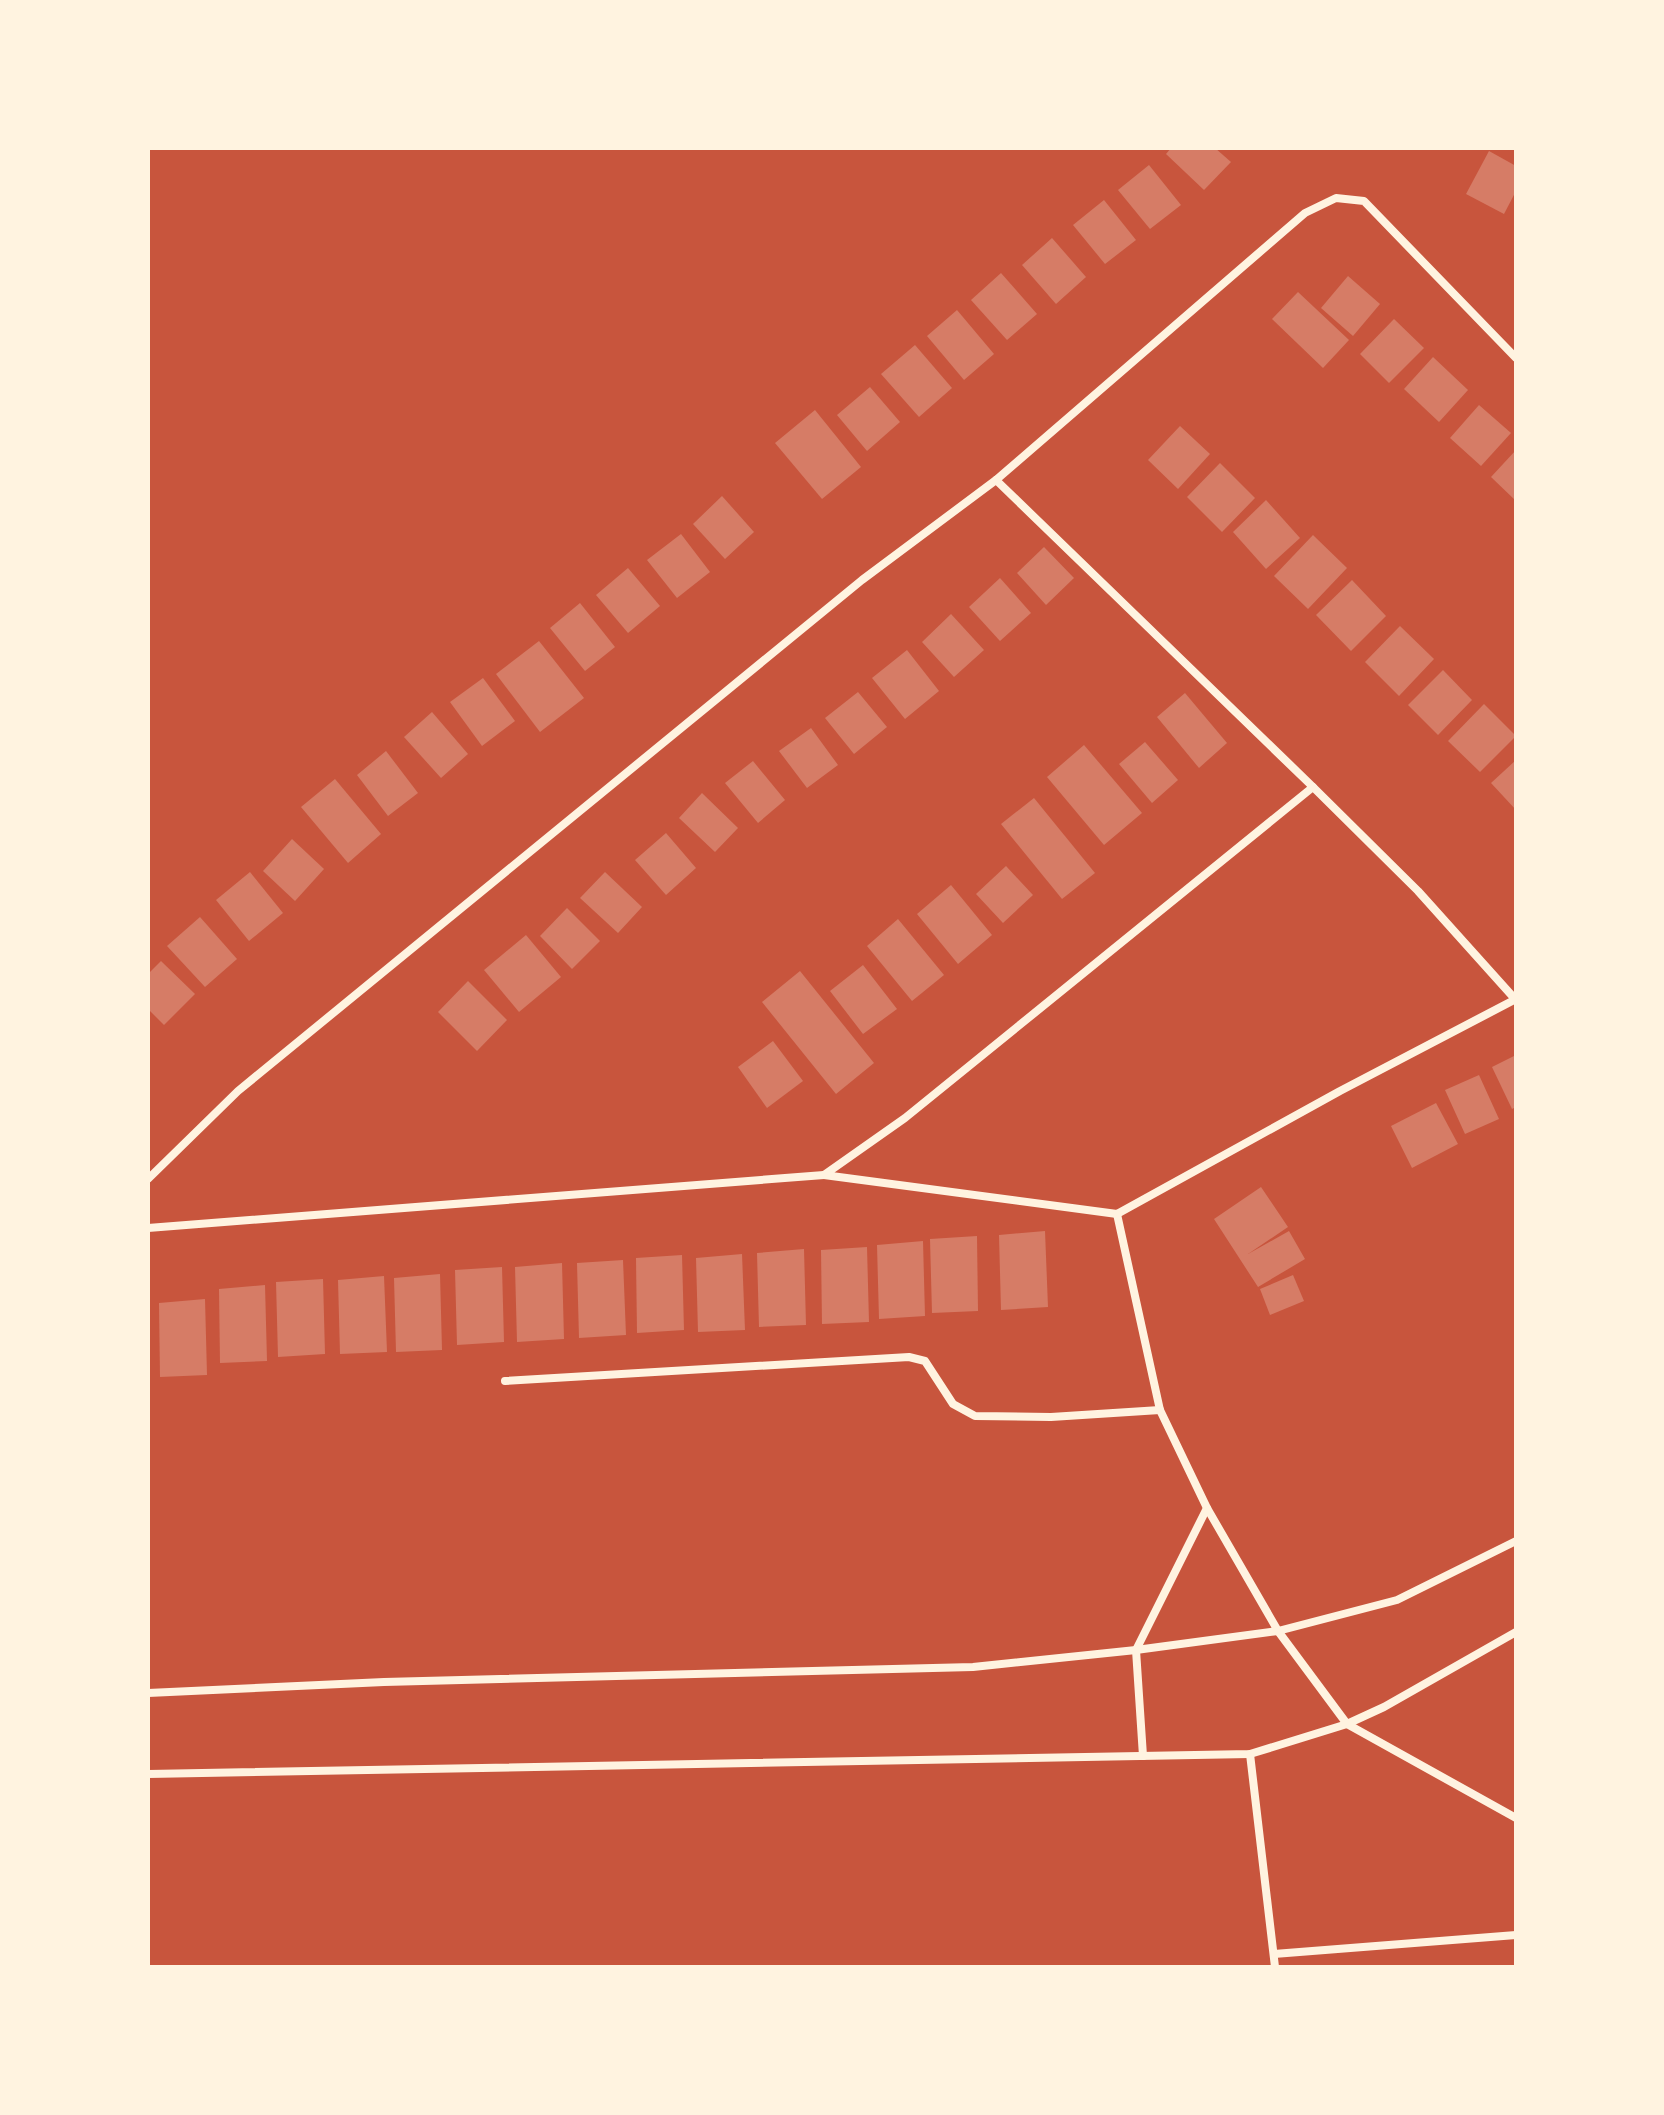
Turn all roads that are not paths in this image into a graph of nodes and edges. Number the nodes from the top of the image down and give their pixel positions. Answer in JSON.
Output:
{"nodes":[{"id":1,"x":1516,"y":358,"type":"edge"},
{"id":2,"x":996,"y":480,"type":"junction"},
{"id":3,"x":1313,"y":787,"type":"junction"},
{"id":4,"x":1516,"y":999,"type":"edge"},
{"id":5,"x":824,"y":1175,"type":"junction"},
{"id":6,"x":148,"y":1179,"type":"edge"},
{"id":7,"x":1117,"y":1214,"type":"junction"},
{"id":8,"x":148,"y":1228,"type":"edge"},
{"id":9,"x":505,"y":1381,"type":"dead end"},
{"id":10,"x":1160,"y":1410,"type":"junction"},
{"id":11,"x":1207,"y":1508,"type":"junction"},
{"id":12,"x":1516,"y":1541,"type":"edge"},
{"id":13,"x":1278,"y":1631,"type":"junction"},
{"id":14,"x":1516,"y":1632,"type":"edge"},
{"id":15,"x":1136,"y":1650,"type":"junction"},
{"id":16,"x":148,"y":1693,"type":"edge"},
{"id":17,"x":1347,"y":1724,"type":"junction"},
{"id":18,"x":1250,"y":1754,"type":"junction"},
{"id":19,"x":1143,"y":1756,"type":"junction"},
{"id":20,"x":148,"y":1774,"type":"edge"},
{"id":21,"x":1516,"y":1818,"type":"edge"},
{"id":22,"x":1516,"y":1935,"type":"edge"},
{"id":23,"x":1274,"y":1954,"type":"junction"},
{"id":24,"x":1275,"y":1967,"type":"edge"}],
"edges":[{"from":1,"to":2,"type":"street"},
{"from":2,"to":3,"type":"street"},
{"from":2,"to":6,"type":"street"},
{"from":3,"to":4,"type":"street"},
{"from":3,"to":5,"type":"street"},
{"from":4,"to":7,"type":"street"},
{"from":5,"to":7,"type":"street"},
{"from":5,"to":8,"type":"street"},
{"from":7,"to":10,"type":"street"},
{"from":9,"to":10,"type":"street"},
{"from":10,"to":11,"type":"street"},
{"from":11,"to":13,"type":"street"},
{"from":11,"to":15,"type":"street"},
{"from":12,"to":13,"type":"street"},
{"from":13,"to":15,"type":"street"},
{"from":13,"to":17,"type":"street"},
{"from":14,"to":17,"type":"street"},
{"from":15,"to":16,"type":"street"},
{"from":15,"to":19,"type":"street"},
{"from":17,"to":18,"type":"street"},
{"from":17,"to":21,"type":"street"},
{"from":18,"to":19,"type":"street"},
{"from":18,"to":23,"type":"street"},
{"from":19,"to":20,"type":"street"},
{"from":22,"to":23,"type":"street"},
{"from":23,"to":24,"type":"street"}]}
